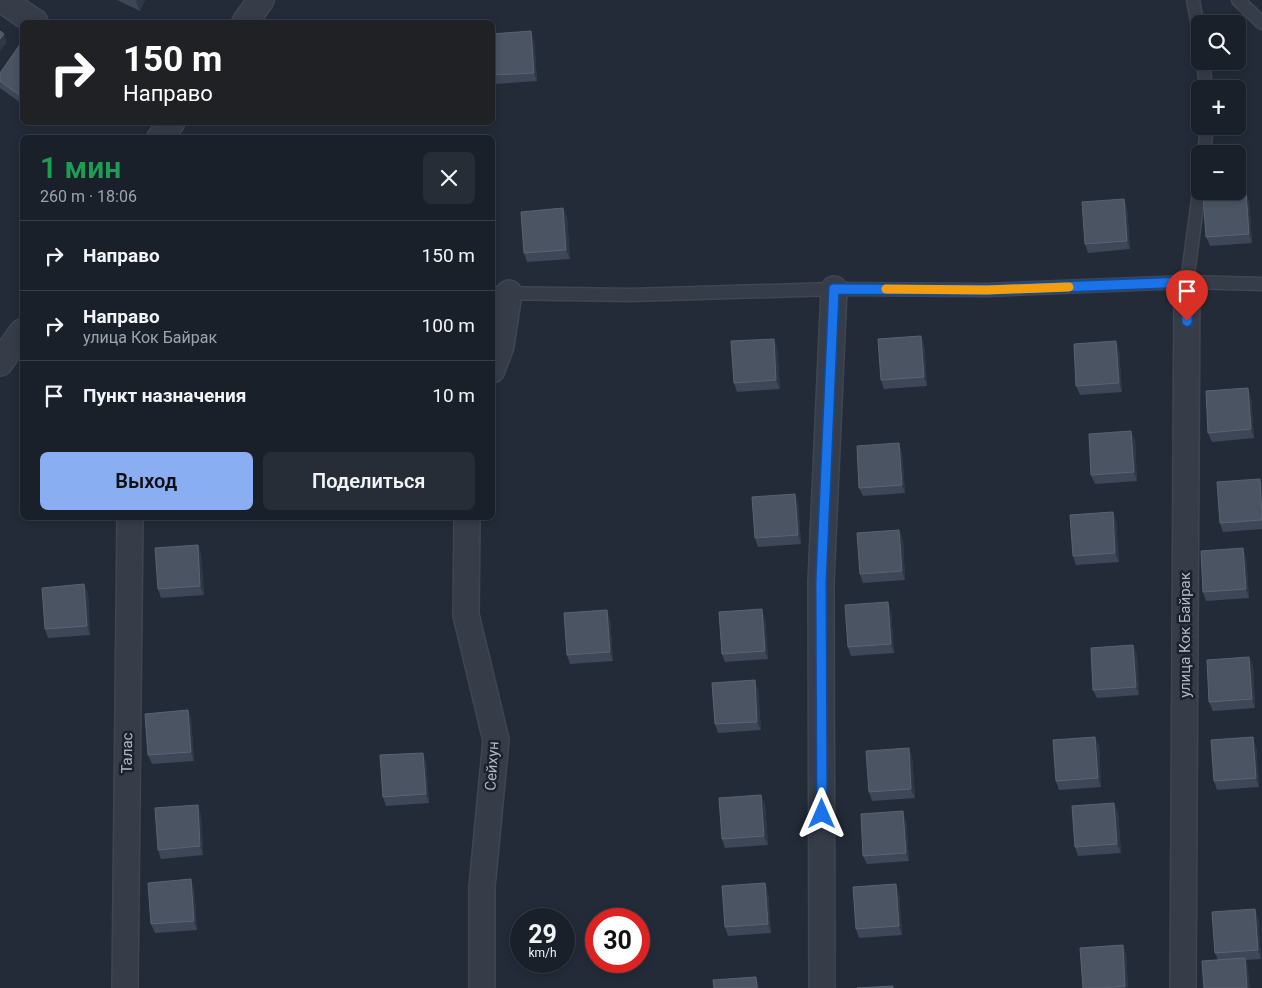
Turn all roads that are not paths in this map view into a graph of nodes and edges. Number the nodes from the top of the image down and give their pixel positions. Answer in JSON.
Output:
{"nodes":[{"id":1,"x":2,"y":0,"type":"edge"},
{"id":2,"x":261,"y":0,"type":"edge"},
{"id":3,"x":1193,"y":0,"type":"edge"},
{"id":4,"x":1238,"y":0,"type":"edge"},
{"id":5,"x":1196,"y":15,"type":"edge"},
{"id":6,"x":32,"y":20,"type":"edge"},
{"id":7,"x":246,"y":20,"type":"edge"},
{"id":8,"x":1262,"y":23,"type":"edge"},
{"id":9,"x":1198,"y":200,"type":"edge"},
{"id":10,"x":1187,"y":282,"type":"junction"},
{"id":11,"x":1262,"y":284,"type":"edge"},
{"id":12,"x":834,"y":289,"type":"junction"},
{"id":13,"x":501,"y":293,"type":"edge"},
{"id":14,"x":20,"y":335,"type":"edge"},
{"id":15,"x":495,"y":362,"type":"edge"},
{"id":16,"x":0,"y":364,"type":"edge"},
{"id":17,"x":130,"y":520,"type":"edge"},
{"id":18,"x":463,"y":521,"type":"edge"},
{"id":19,"x":125,"y":988,"type":"edge"},
{"id":20,"x":482,"y":988,"type":"edge"},
{"id":21,"x":822,"y":988,"type":"edge"},
{"id":22,"x":1183,"y":988,"type":"edge"}],
"edges":[{"from":1,"to":6,"type":"street"},
{"from":2,"to":7,"type":"street"},
{"from":3,"to":5,"type":"lane"},
{"from":4,"to":8,"type":"lane"},
{"from":9,"to":10,"type":"lane"},
{"from":10,"to":11,"type":"lane"},
{"from":10,"to":12,"type":"lane"},
{"from":10,"to":22,"type":"street","name":"улица Кок Байрак"},
{"from":12,"to":13,"type":"lane"},
{"from":12,"to":21,"type":"street"},
{"from":13,"to":15,"type":"street"},
{"from":14,"to":16,"type":"street"},
{"from":17,"to":19,"type":"street","name":"Талас"},
{"from":18,"to":20,"type":"street","name":"Сейхун"}]}
